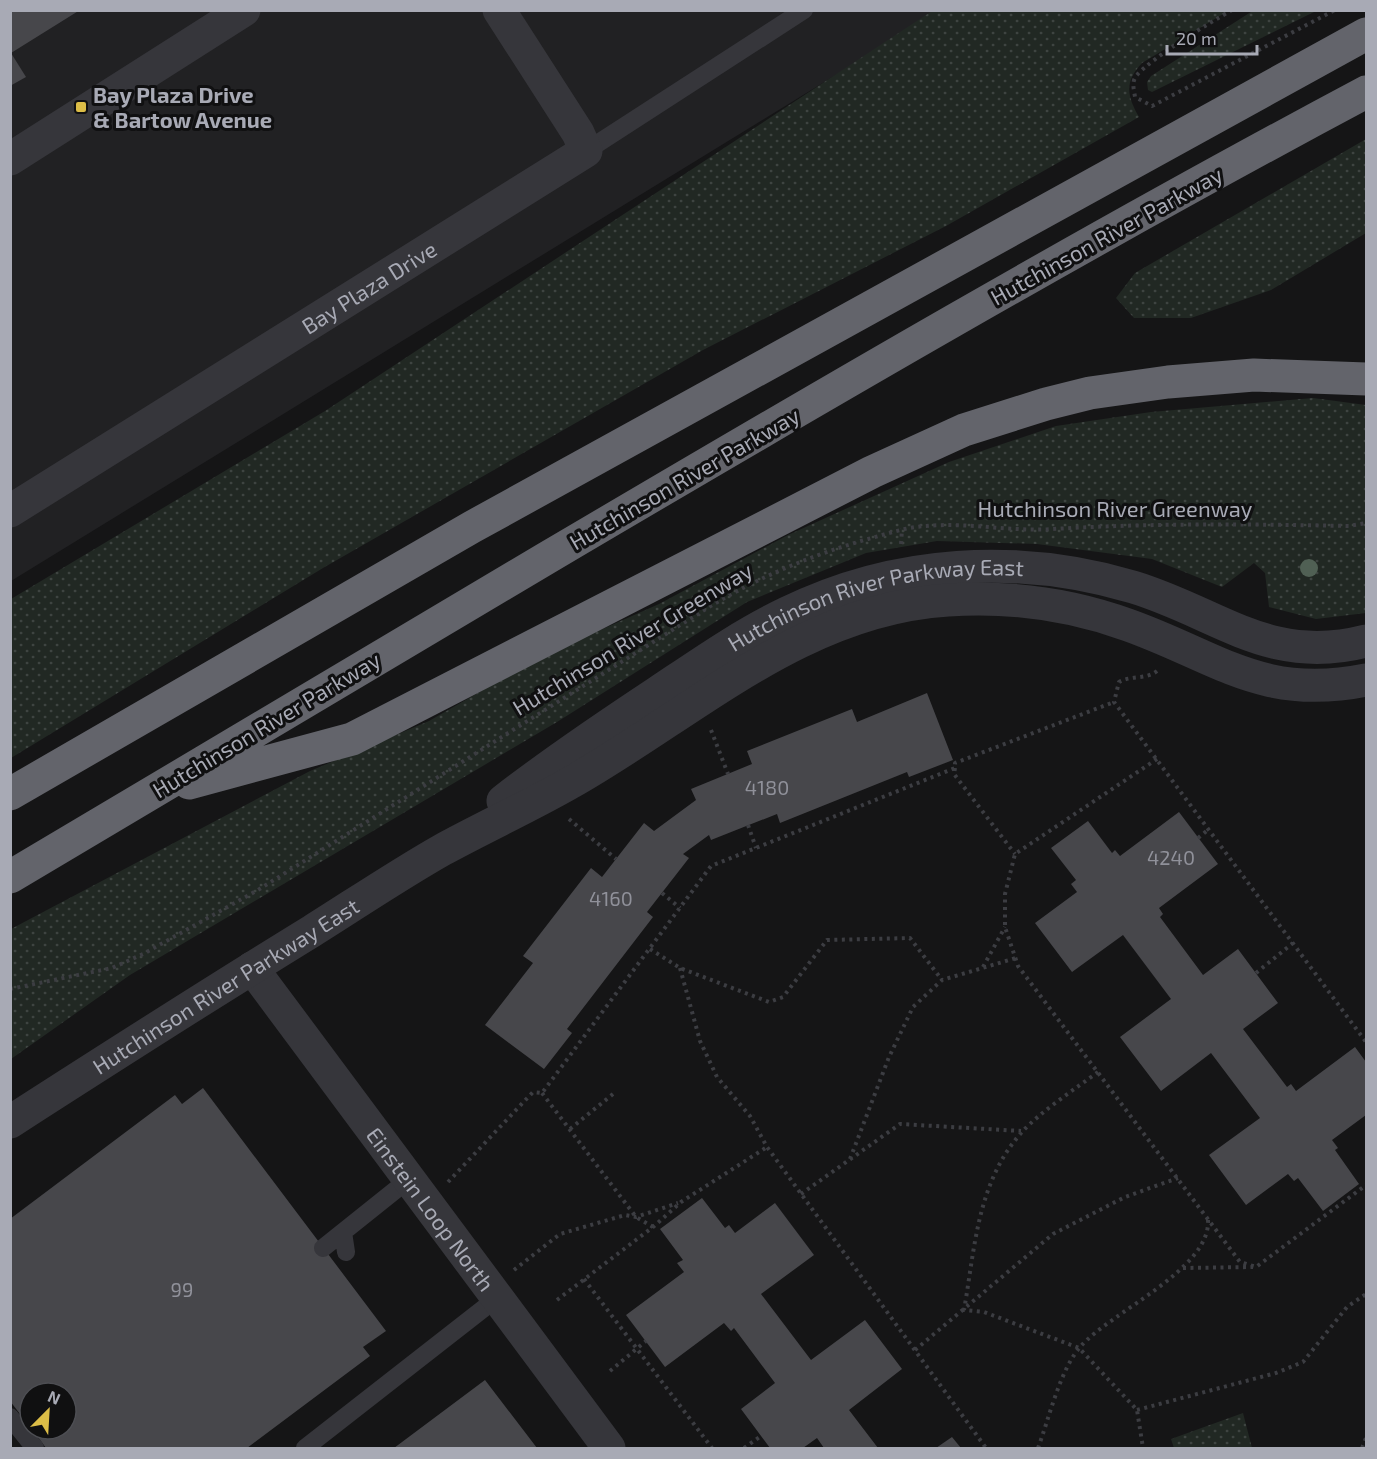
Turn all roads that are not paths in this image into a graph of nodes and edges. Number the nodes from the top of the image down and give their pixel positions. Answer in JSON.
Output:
{"nodes":[{"id":1,"x":244,"y":10,"type":"edge"},
{"id":2,"x":499,"y":10,"type":"edge"},
{"id":3,"x":804,"y":10,"type":"edge"},
{"id":4,"x":1359,"y":37,"type":"edge"},
{"id":5,"x":1366,"y":92,"type":"edge"},
{"id":6,"x":586,"y":151,"type":"junction"},
{"id":7,"x":10,"y":159,"type":"edge"},
{"id":8,"x":1366,"y":379,"type":"edge"},
{"id":9,"x":10,"y":511,"type":"edge"},
{"id":10,"x":1366,"y":641,"type":"edge"},
{"id":11,"x":1366,"y":680,"type":"edge"},
{"id":12,"x":150,"y":793,"type":"junction"},
{"id":13,"x":10,"y":794,"type":"edge"},
{"id":14,"x":441,"y":851,"type":"junction"},
{"id":15,"x":10,"y":877,"type":"edge"},
{"id":16,"x":252,"y":968,"type":"junction"},
{"id":17,"x":10,"y":1122,"type":"edge"},
{"id":18,"x":418,"y":1192,"type":"junction"},
{"id":19,"x":343,"y":1232,"type":"junction"},
{"id":20,"x":323,"y":1248,"type":"dead end"},
{"id":21,"x":346,"y":1252,"type":"dead end"},
{"id":22,"x":494,"y":1294,"type":"junction"},
{"id":23,"x":10,"y":1417,"type":"edge"},
{"id":24,"x":35,"y":1449,"type":"edge"},
{"id":25,"x":305,"y":1449,"type":"edge"},
{"id":26,"x":609,"y":1449,"type":"edge"}],
"edges":[{"from":1,"to":7,"type":"street"},
{"from":2,"to":6,"type":"street"},
{"from":3,"to":6,"type":"lane"},
{"from":4,"to":13,"type":"highway"},
{"from":5,"to":12,"type":"highway","name":"Hutchinson River Parkway"},
{"from":6,"to":9,"type":"street","name":"Bay Plaza Drive"},
{"from":8,"to":12,"type":"highway"},
{"from":10,"to":14,"type":"street","name":"Hutchinson River Parkway East"},
{"from":11,"to":14,"type":"street","name":"Hutchinson River Parkway East"},
{"from":12,"to":15,"type":"highway","name":"Hutchinson River Parkway"},
{"from":14,"to":16,"type":"street","name":"Hutchinson River Parkway East"},
{"from":16,"to":17,"type":"street","name":"Hutchinson River Parkway East"},
{"from":16,"to":18,"type":"street","name":"Einstein Loop North"},
{"from":18,"to":19,"type":"lane"},
{"from":18,"to":22,"type":"street","name":"Einstein Loop North"},
{"from":19,"to":20,"type":"lane"},
{"from":19,"to":21,"type":"lane"},
{"from":22,"to":25,"type":"lane"},
{"from":22,"to":26,"type":"street","name":"Einstein Loop North"},
{"from":23,"to":24,"type":"lane"}]}
